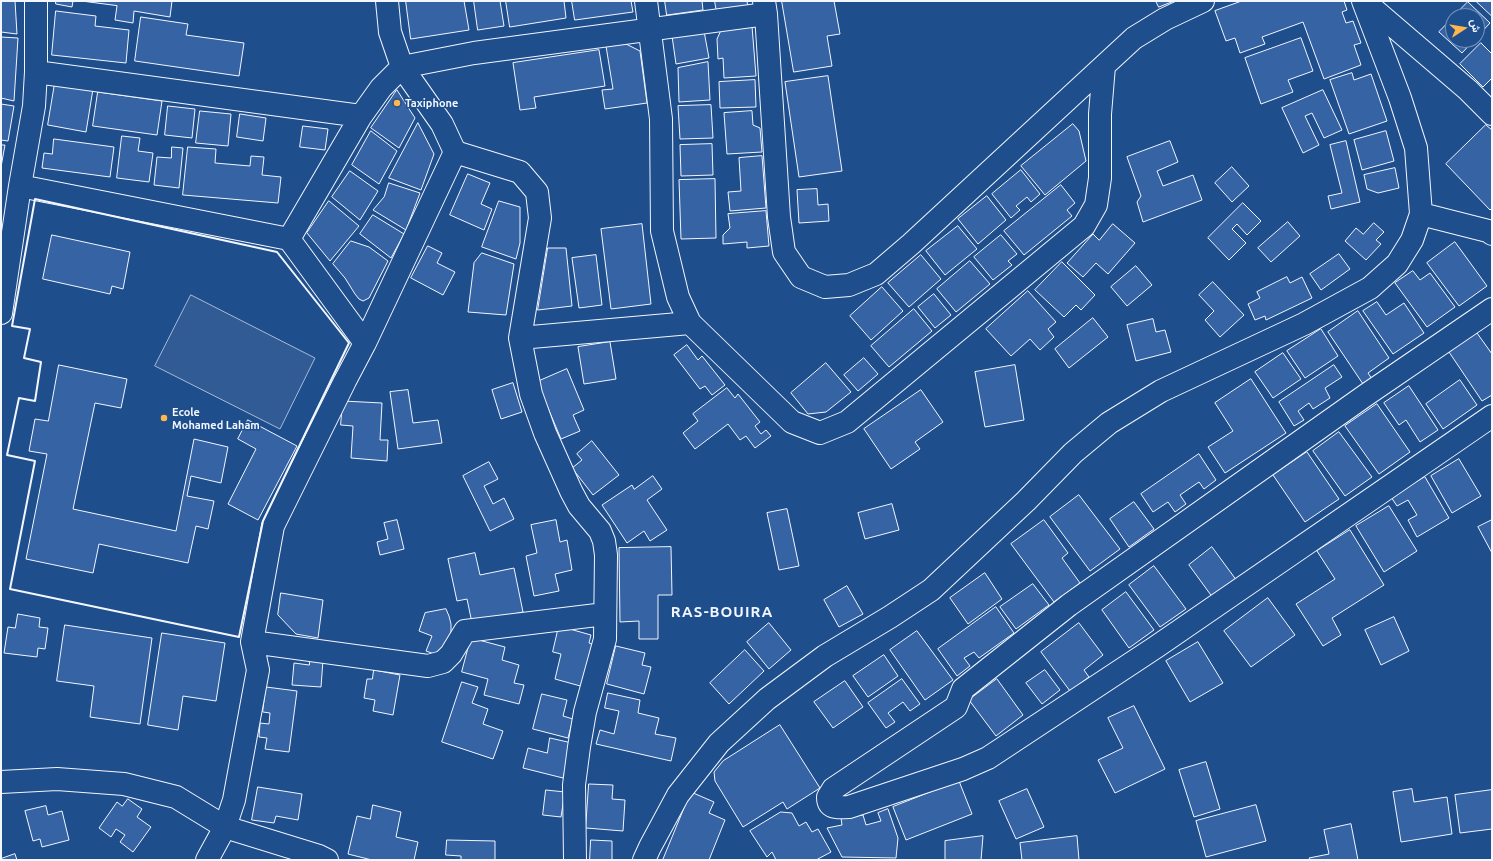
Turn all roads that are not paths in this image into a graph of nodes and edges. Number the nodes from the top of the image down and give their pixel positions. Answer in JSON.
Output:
{"nodes":[{"id":1,"x":36,"y":1,"type":"edge"},
{"id":2,"x":387,"y":1,"type":"edge"},
{"id":3,"x":646,"y":1,"type":"edge"},
{"id":4,"x":1203,"y":1,"type":"edge"},
{"id":5,"x":1363,"y":1,"type":"edge"},
{"id":6,"x":765,"y":8,"type":"edge"},
{"id":7,"x":650,"y":30,"type":"junction"},
{"id":8,"x":1104,"y":66,"type":"junction"},
{"id":9,"x":402,"y":67,"type":"junction"},
{"id":10,"x":36,"y":72,"type":"junction"},
{"id":11,"x":1492,"y":114,"type":"edge"},
{"id":12,"x":361,"y":116,"type":"junction"},
{"id":13,"x":455,"y":152,"type":"junction"},
{"id":14,"x":20,"y":186,"type":"junction"},
{"id":15,"x":1421,"y":214,"type":"junction"},
{"id":16,"x":1491,"y":231,"type":"edge"},
{"id":17,"x":288,"y":239,"type":"junction"},
{"id":18,"x":1492,"y":309,"type":"edge"},
{"id":19,"x":1,"y":313,"type":"edge"},
{"id":20,"x":690,"y":324,"type":"junction"},
{"id":21,"x":520,"y":338,"type":"junction"},
{"id":22,"x":365,"y":343,"type":"junction"},
{"id":23,"x":1492,"y":416,"type":"edge"},
{"id":24,"x":605,"y":614,"type":"junction"},
{"id":25,"x":252,"y":642,"type":"junction"},
{"id":26,"x":1,"y":782,"type":"edge"},
{"id":27,"x":225,"y":827,"type":"junction"},
{"id":28,"x":207,"y":860,"type":"edge"},
{"id":29,"x":327,"y":860,"type":"edge"},
{"id":30,"x":575,"y":860,"type":"edge"},
{"id":31,"x":644,"y":860,"type":"edge"}],
"edges":[{"from":1,"to":10,"type":"street"},
{"from":2,"to":9,"type":"street"},
{"from":3,"to":7,"type":"street"},
{"from":4,"to":8,"type":"street"},
{"from":5,"to":11,"type":"street"},
{"from":5,"to":15,"type":"street"},
{"from":6,"to":7,"type":"street"},
{"from":6,"to":8,"type":"street"},
{"from":7,"to":9,"type":"street"},
{"from":7,"to":20,"type":"street"},
{"from":8,"to":20,"type":"street"},
{"from":9,"to":12,"type":"street"},
{"from":9,"to":13,"type":"street"},
{"from":10,"to":12,"type":"street"},
{"from":10,"to":14,"type":"street"},
{"from":12,"to":17,"type":"street"},
{"from":13,"to":21,"type":"street"},
{"from":13,"to":22,"type":"street"},
{"from":14,"to":17,"type":"street"},
{"from":14,"to":19,"type":"street"},
{"from":15,"to":16,"type":"street"},
{"from":15,"to":31,"type":"street"},
{"from":17,"to":22,"type":"street"},
{"from":18,"to":23,"type":"street"},
{"from":20,"to":21,"type":"street"},
{"from":21,"to":24,"type":"street"},
{"from":22,"to":25,"type":"street"},
{"from":24,"to":25,"type":"street"},
{"from":24,"to":30,"type":"street"},
{"from":25,"to":27,"type":"street"},
{"from":26,"to":27,"type":"street"},
{"from":27,"to":28,"type":"street"},
{"from":27,"to":29,"type":"street"}]}
